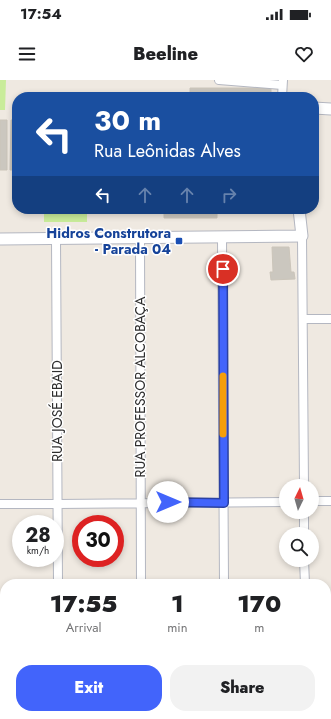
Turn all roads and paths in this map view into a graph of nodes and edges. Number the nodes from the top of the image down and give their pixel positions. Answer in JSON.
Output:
{"nodes":[{"id":1,"x":219,"y":80,"type":"edge"},
{"id":2,"x":282,"y":82,"type":"edge"},
{"id":3,"x":319,"y":108,"type":"edge"},
{"id":4,"x":331,"y":109,"type":"edge"},
{"id":5,"x":298,"y":214,"type":"edge"},
{"id":6,"x":299,"y":214,"type":"edge"},
{"id":7,"x":302,"y":236,"type":"junction"},
{"id":8,"x":140,"y":238,"type":"junction"},
{"id":9,"x":222,"y":238,"type":"junction"},
{"id":10,"x":276,"y":238,"type":"junction"},
{"id":11,"x":0,"y":239,"type":"edge"},
{"id":12,"x":56,"y":239,"type":"junction"},
{"id":13,"x":331,"y":319,"type":"edge"},
{"id":14,"x":303,"y":320,"type":"junction"},
{"id":15,"x":304,"y":479,"type":"edge"},
{"id":16,"x":319,"y":501,"type":"edge"},
{"id":17,"x":331,"y":501,"type":"edge"},
{"id":18,"x":141,"y":502,"type":"junction"},
{"id":19,"x":279,"y":502,"type":"edge"},
{"id":20,"x":224,"y":503,"type":"junction"},
{"id":21,"x":0,"y":504,"type":"edge"},
{"id":22,"x":57,"y":504,"type":"junction"},
{"id":23,"x":304,"y":567,"type":"edge"},
{"id":24,"x":58,"y":579,"type":"edge"},
{"id":25,"x":141,"y":579,"type":"edge"},
{"id":26,"x":224,"y":579,"type":"edge"},
{"id":27,"x":305,"y":579,"type":"edge"}],
"edges":[{"from":1,"to":2,"type":"street"},
{"from":3,"to":4,"type":"street"},
{"from":5,"to":10,"type":"street"},
{"from":6,"to":7,"type":"street"},
{"from":7,"to":10,"type":"street"},
{"from":7,"to":14,"type":"street"},
{"from":8,"to":9,"type":"street"},
{"from":8,"to":12,"type":"street"},
{"from":8,"to":18,"type":"street","name":"RUA PROFESSOR ALCOBAÇA"},
{"from":9,"to":10,"type":"street"},
{"from":9,"to":20,"type":"street"},
{"from":11,"to":12,"type":"street"},
{"from":12,"to":22,"type":"street","name":"RUA JOSÉ EBAID"},
{"from":13,"to":14,"type":"street"},
{"from":14,"to":15,"type":"street"},
{"from":16,"to":17,"type":"street"},
{"from":18,"to":20,"type":"street"},
{"from":18,"to":22,"type":"street"},
{"from":18,"to":25,"type":"street","name":"RUA PROFESSOR ALCOBAÇA"},
{"from":19,"to":20,"type":"street"},
{"from":20,"to":26,"type":"street"},
{"from":21,"to":22,"type":"street"},
{"from":22,"to":24,"type":"street","name":"RUA JOSÉ EBAID"},
{"from":23,"to":27,"type":"street"}]}
